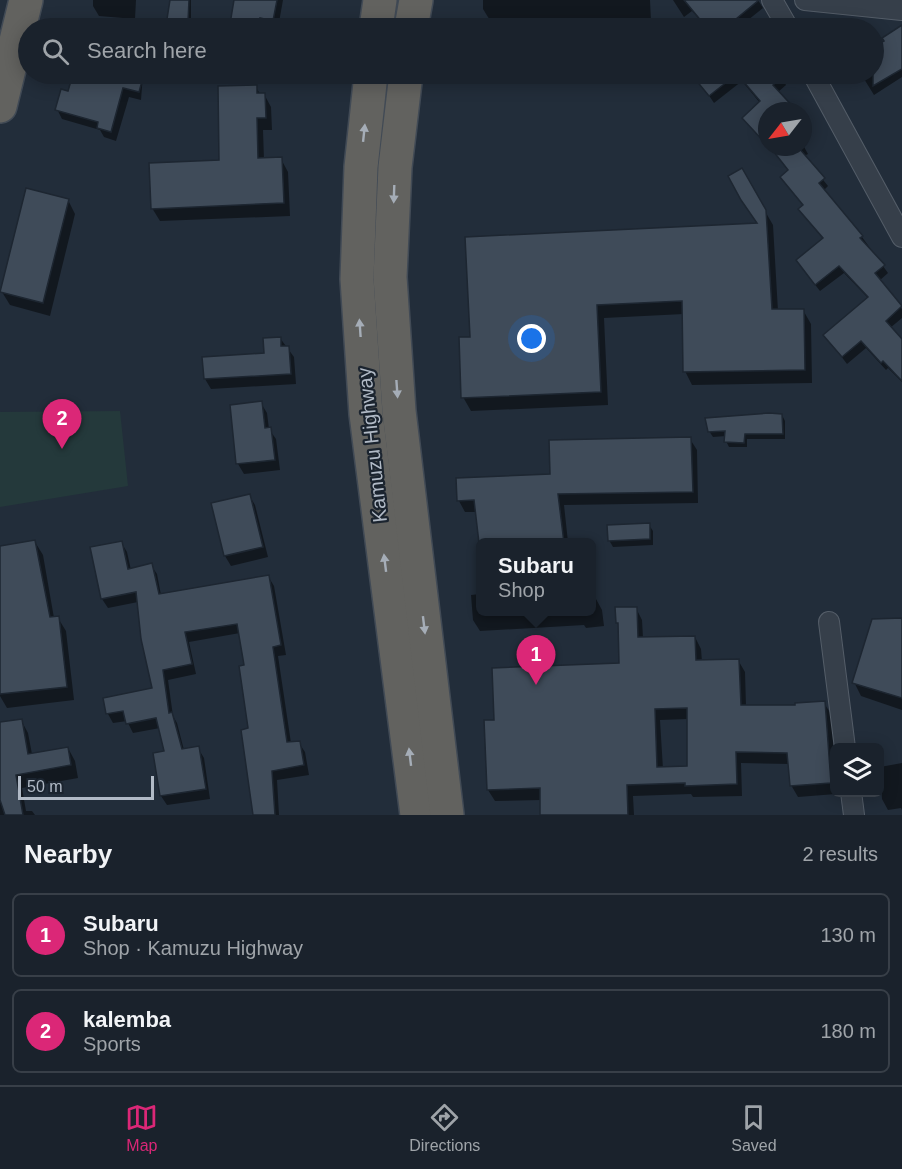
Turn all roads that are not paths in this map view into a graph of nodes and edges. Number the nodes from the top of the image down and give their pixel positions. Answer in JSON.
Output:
{"nodes":[{"id":1,"x":5,"y":0,"type":"edge"},
{"id":2,"x":26,"y":0,"type":"edge"},
{"id":3,"x":380,"y":0,"type":"edge"},
{"id":4,"x":416,"y":0,"type":"edge"},
{"id":5,"x":772,"y":0,"type":"edge"},
{"id":6,"x":805,"y":0,"type":"edge"},
{"id":7,"x":902,"y":10,"type":"edge"},
{"id":8,"x":0,"y":17,"type":"edge"},
{"id":9,"x":22,"y":18,"type":"edge"},
{"id":10,"x":377,"y":18,"type":"edge"},
{"id":11,"x":413,"y":18,"type":"edge"},
{"id":12,"x":782,"y":18,"type":"edge"},
{"id":13,"x":18,"y":33,"type":"edge"},
{"id":14,"x":370,"y":84,"type":"edge"},
{"id":15,"x":405,"y":84,"type":"edge"},
{"id":16,"x":818,"y":84,"type":"edge"},
{"id":17,"x":0,"y":106,"type":"edge"},
{"id":18,"x":902,"y":237,"type":"edge"},
{"id":19,"x":829,"y":622,"type":"dead end"},
{"id":20,"x":844,"y":743,"type":"edge"},
{"id":21,"x":852,"y":797,"type":"edge"},
{"id":22,"x":417,"y":815,"type":"edge"},
{"id":23,"x":447,"y":815,"type":"edge"},
{"id":24,"x":854,"y":815,"type":"edge"}],
"edges":[{"from":1,"to":8,"type":"highway"},
{"from":2,"to":9,"type":"highway"},
{"from":3,"to":10,"type":"highway"},
{"from":4,"to":11,"type":"highway"},
{"from":5,"to":12,"type":"street"},
{"from":6,"to":7,"type":"street"},
{"from":13,"to":17,"type":"highway"},
{"from":22,"to":14,"type":"highway","name":"Kamuzu Highway","one_way":true},
{"from":15,"to":23,"type":"highway","name":"Kamuzu Highway","one_way":true},
{"from":16,"to":18,"type":"street"},
{"from":19,"to":20,"type":"street"},
{"from":21,"to":24,"type":"street"}]}
